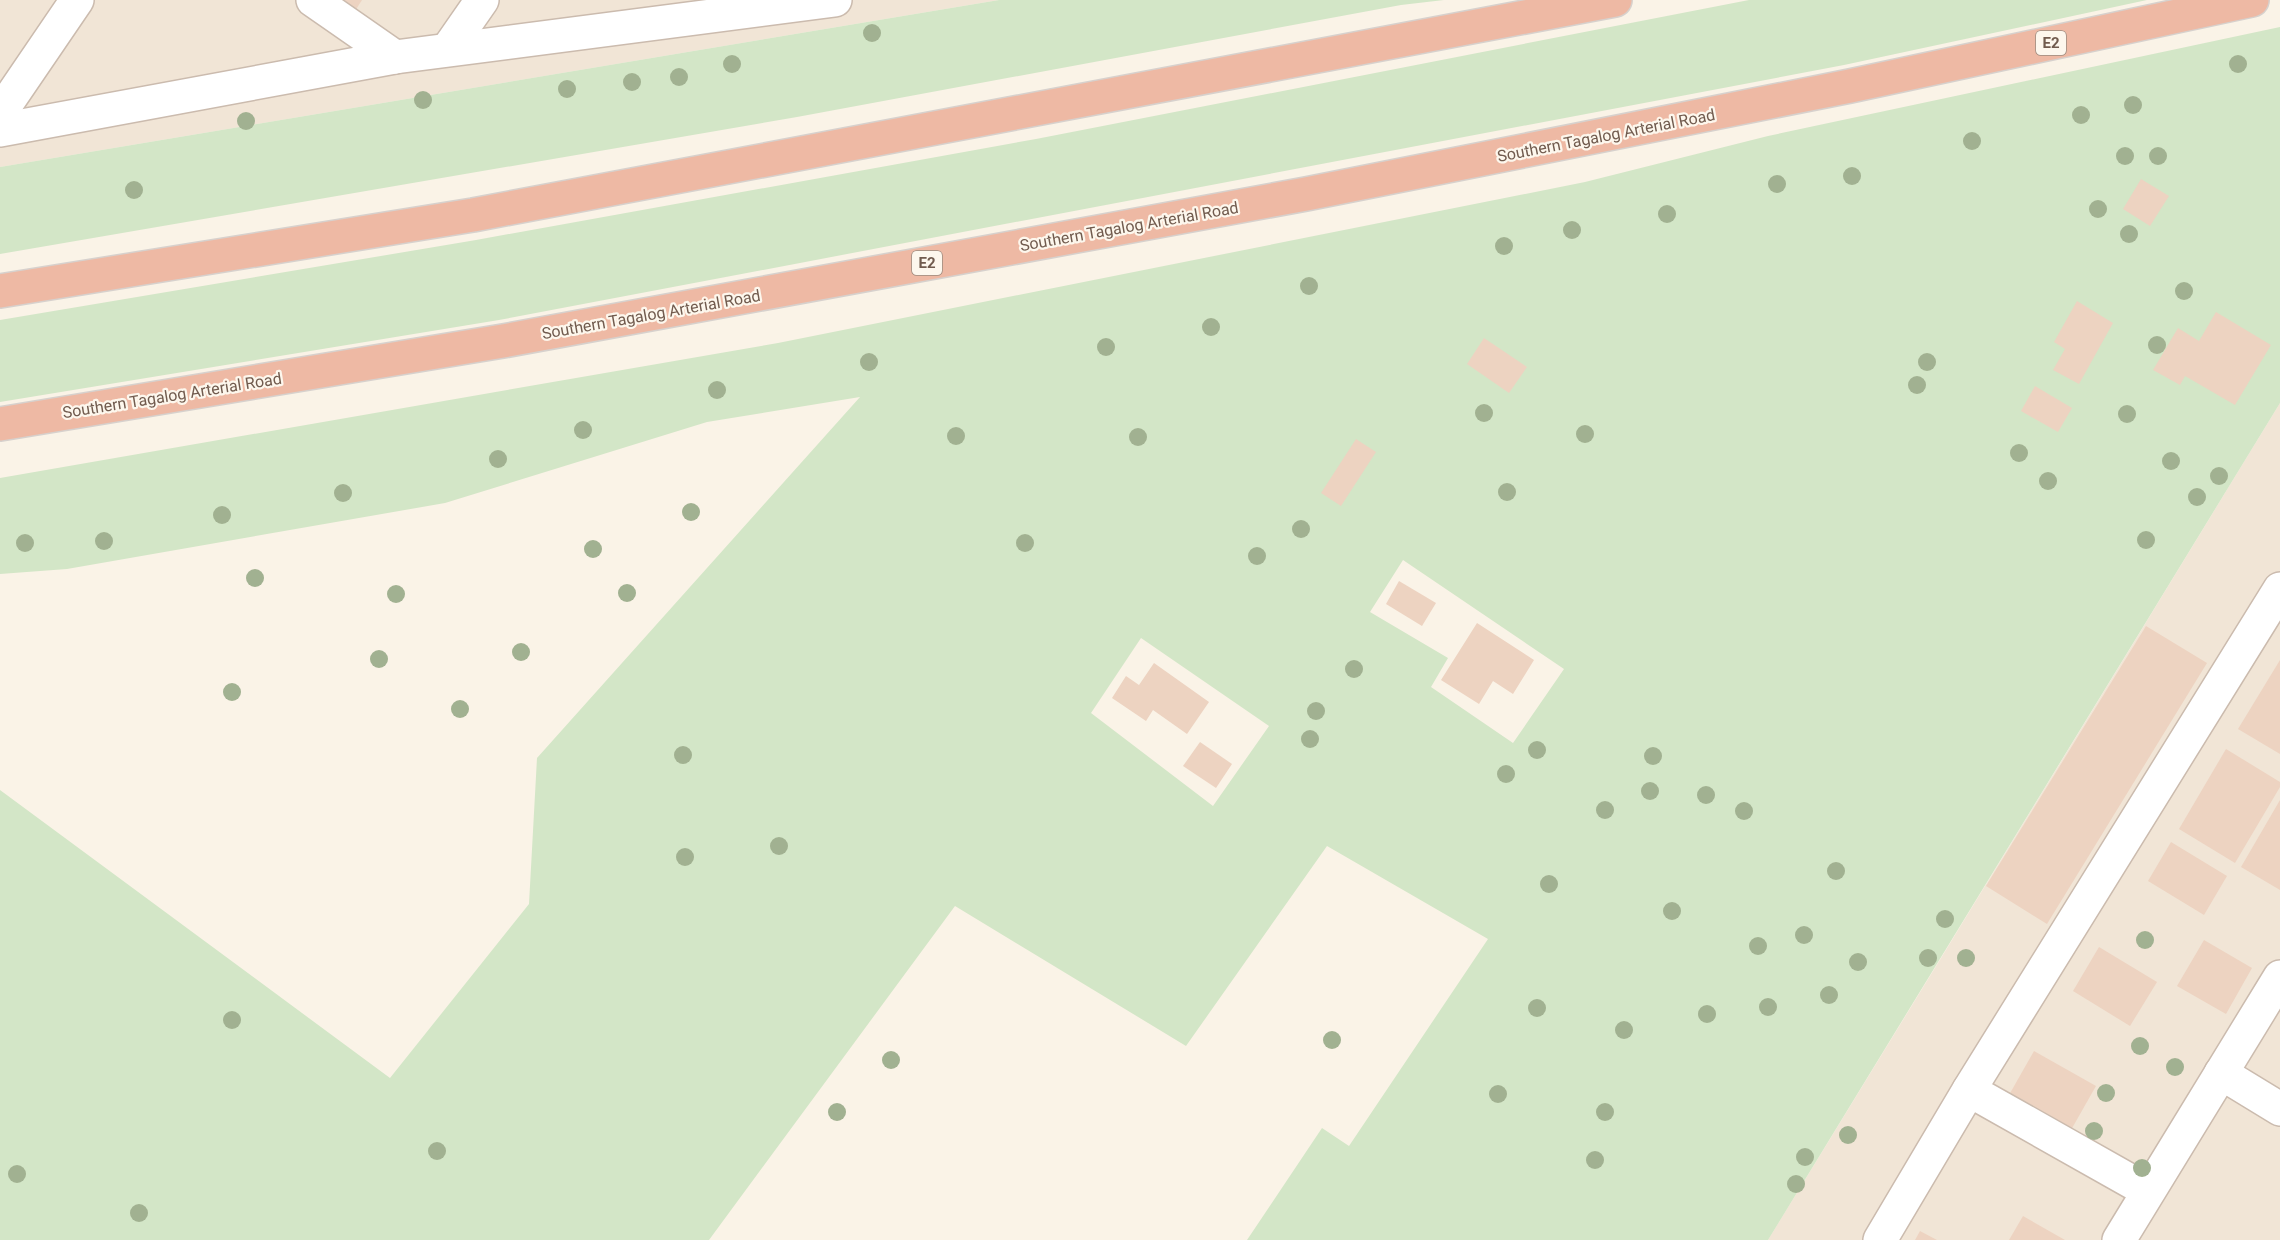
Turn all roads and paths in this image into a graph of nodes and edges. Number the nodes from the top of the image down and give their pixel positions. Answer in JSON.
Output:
{"nodes":[{"id":1,"x":77,"y":0,"type":"edge"},
{"id":2,"x":313,"y":0,"type":"edge"},
{"id":3,"x":482,"y":0,"type":"edge"},
{"id":4,"x":835,"y":0,"type":"edge"},
{"id":5,"x":1615,"y":0,"type":"edge"},
{"id":6,"x":2252,"y":0,"type":"edge"},
{"id":7,"x":448,"y":49,"type":"junction"},
{"id":8,"x":395,"y":57,"type":"junction"},
{"id":9,"x":0,"y":113,"type":"edge"},
{"id":10,"x":0,"y":130,"type":"edge"},
{"id":11,"x":0,"y":291,"type":"edge"},
{"id":12,"x":0,"y":424,"type":"edge"},
{"id":13,"x":2280,"y":589,"type":"edge"},
{"id":14,"x":2280,"y":976,"type":"edge"},
{"id":15,"x":2221,"y":1073,"type":"junction"},
{"id":16,"x":1969,"y":1090,"type":"junction"},
{"id":17,"x":2280,"y":1108,"type":"edge"},
{"id":18,"x":2148,"y":1191,"type":"junction"},
{"id":19,"x":1880,"y":1240,"type":"edge"},
{"id":20,"x":2119,"y":1240,"type":"edge"}],
"edges":[{"from":1,"to":9,"type":"street"},
{"from":2,"to":8,"type":"street"},
{"from":3,"to":7,"type":"street"},
{"from":4,"to":7,"type":"street"},
{"from":5,"to":11,"type":"highway"},
{"from":6,"to":12,"type":"highway","name":"Southern Tagalog Arterial Road","number":"E2"},
{"from":7,"to":8,"type":"street"},
{"from":8,"to":10,"type":"street"},
{"from":13,"to":16,"type":"street"},
{"from":14,"to":15,"type":"street"},
{"from":15,"to":17,"type":"street"},
{"from":15,"to":18,"type":"street"},
{"from":16,"to":18,"type":"street"},
{"from":16,"to":19,"type":"street"},
{"from":18,"to":20,"type":"street"}]}
